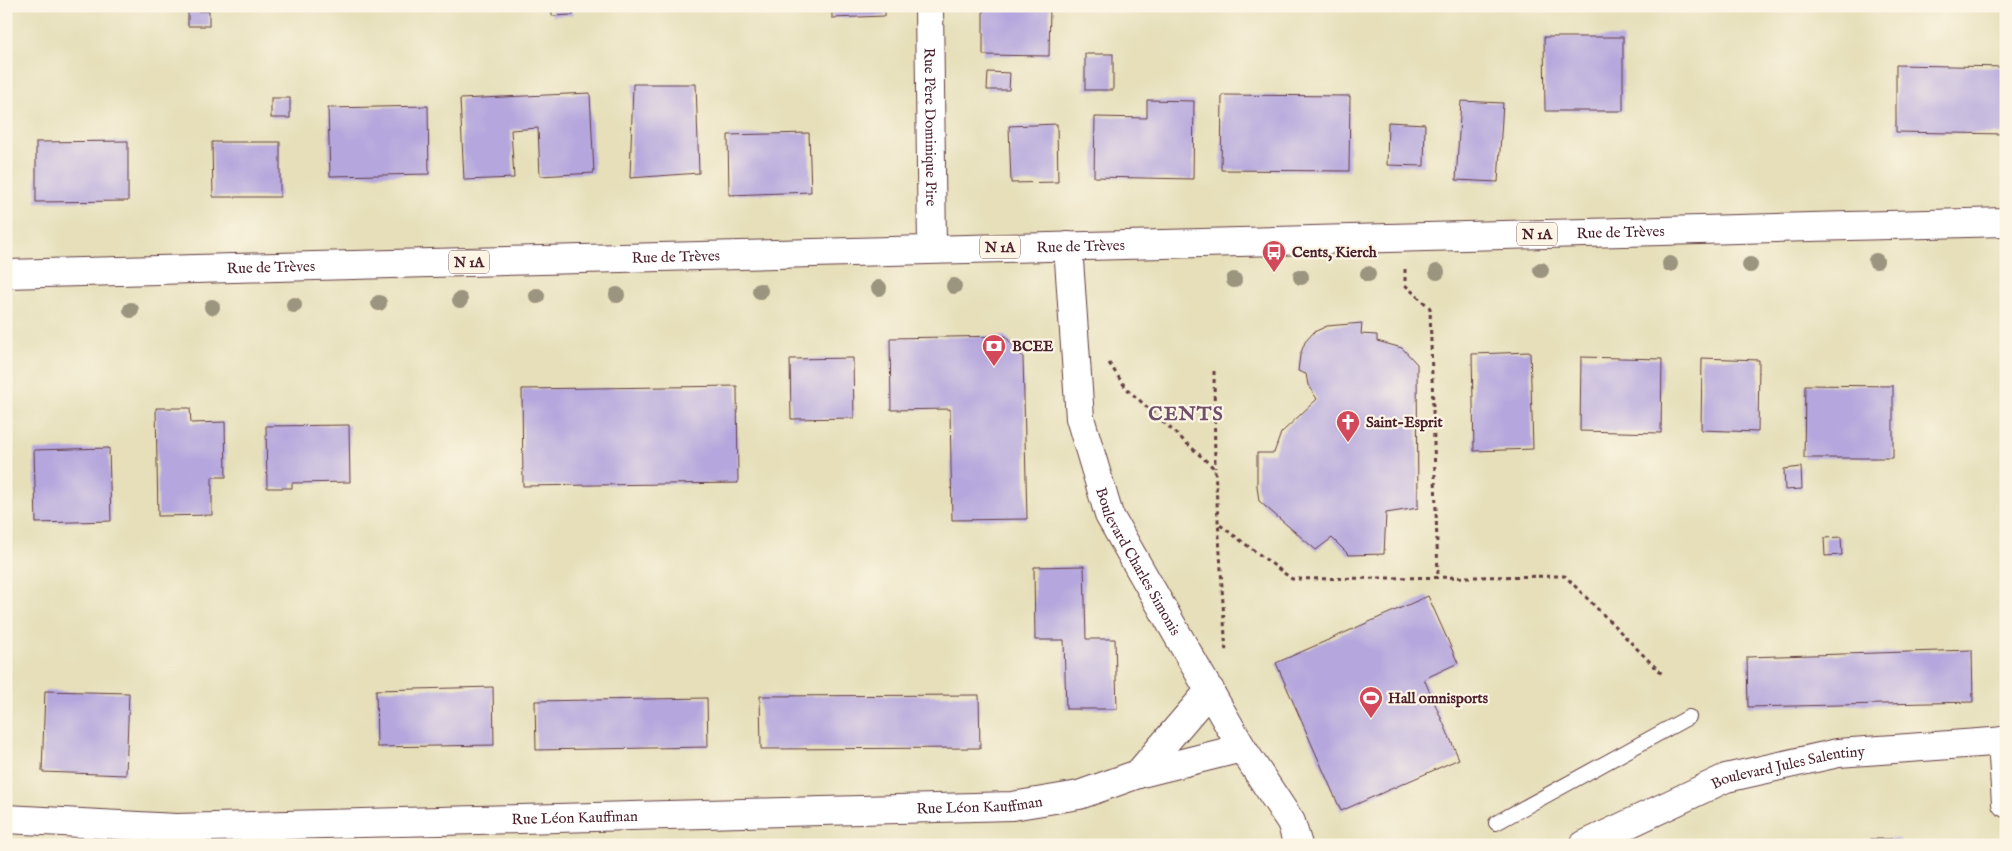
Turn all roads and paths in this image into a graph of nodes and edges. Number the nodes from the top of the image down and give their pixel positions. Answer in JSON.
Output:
{"nodes":[{"id":1,"x":929,"y":6,"type":"edge"},
{"id":2,"x":2006,"y":222,"type":"edge"},
{"id":3,"x":1404,"y":237,"type":"junction"},
{"id":4,"x":1068,"y":246,"type":"junction"},
{"id":5,"x":932,"y":249,"type":"junction"},
{"id":6,"x":6,"y":274,"type":"edge"},
{"id":7,"x":1214,"y":371,"type":"dead end"},
{"id":8,"x":1126,"y":388,"type":"dead end"},
{"id":9,"x":1215,"y":469,"type":"junction"},
{"id":10,"x":1220,"y":525,"type":"junction"},
{"id":11,"x":1438,"y":577,"type":"junction"},
{"id":12,"x":1662,"y":674,"type":"dead end"},
{"id":13,"x":1204,"y":679,"type":"junction"},
{"id":14,"x":1689,"y":717,"type":"dead end"},
{"id":15,"x":2004,"y":741,"type":"edge"},
{"id":16,"x":1242,"y":748,"type":"junction"},
{"id":17,"x":1138,"y":774,"type":"junction"},
{"id":18,"x":2006,"y":803,"type":"edge"},
{"id":19,"x":6,"y":819,"type":"edge"},
{"id":20,"x":1496,"y":823,"type":"dead end"},
{"id":21,"x":176,"y":828,"type":"junction"},
{"id":22,"x":156,"y":845,"type":"edge"},
{"id":23,"x":1298,"y":845,"type":"edge"},
{"id":24,"x":1584,"y":845,"type":"edge"}],
"edges":[{"from":1,"to":5,"type":"street","name":"Rue Père Dominique Pire"},
{"from":2,"to":3,"type":"street","name":"Rue de Trèves","number":"N 1A"},
{"from":3,"to":4,"type":"street","name":"Rue de Trèves","number":"N 1A"},
{"from":3,"to":11,"type":"path"},
{"from":4,"to":5,"type":"street","name":"Rue de Trèves","number":"N 1A"},
{"from":4,"to":13,"type":"street","name":"Boulevard Charles Simonis"},
{"from":5,"to":6,"type":"street","name":"Rue de Trèves","number":"N 1A"},
{"from":7,"to":9,"type":"path"},
{"from":8,"to":9,"type":"path"},
{"from":9,"to":10,"type":"path"},
{"from":10,"to":11,"type":"path"},
{"from":10,"to":13,"type":"path"},
{"from":11,"to":12,"type":"path"},
{"from":13,"to":16,"type":"street","name":"Boulevard Charles Simonis"},
{"from":13,"to":17,"type":"street","name":"Rue Léon Kauffman"},
{"from":14,"to":20,"type":"lane"},
{"from":15,"to":18,"type":"street"},
{"from":15,"to":24,"type":"street","name":"Boulevard Jules Salentiny"},
{"from":16,"to":17,"type":"street","name":"Rue Léon Kauffman"},
{"from":16,"to":23,"type":"street","name":"Boulevard Charles Simonis"},
{"from":17,"to":21,"type":"street","name":"Rue Léon Kauffman"},
{"from":19,"to":21,"type":"street","name":"Rue Léon Kauffman"},
{"from":21,"to":22,"type":"street"}]}
